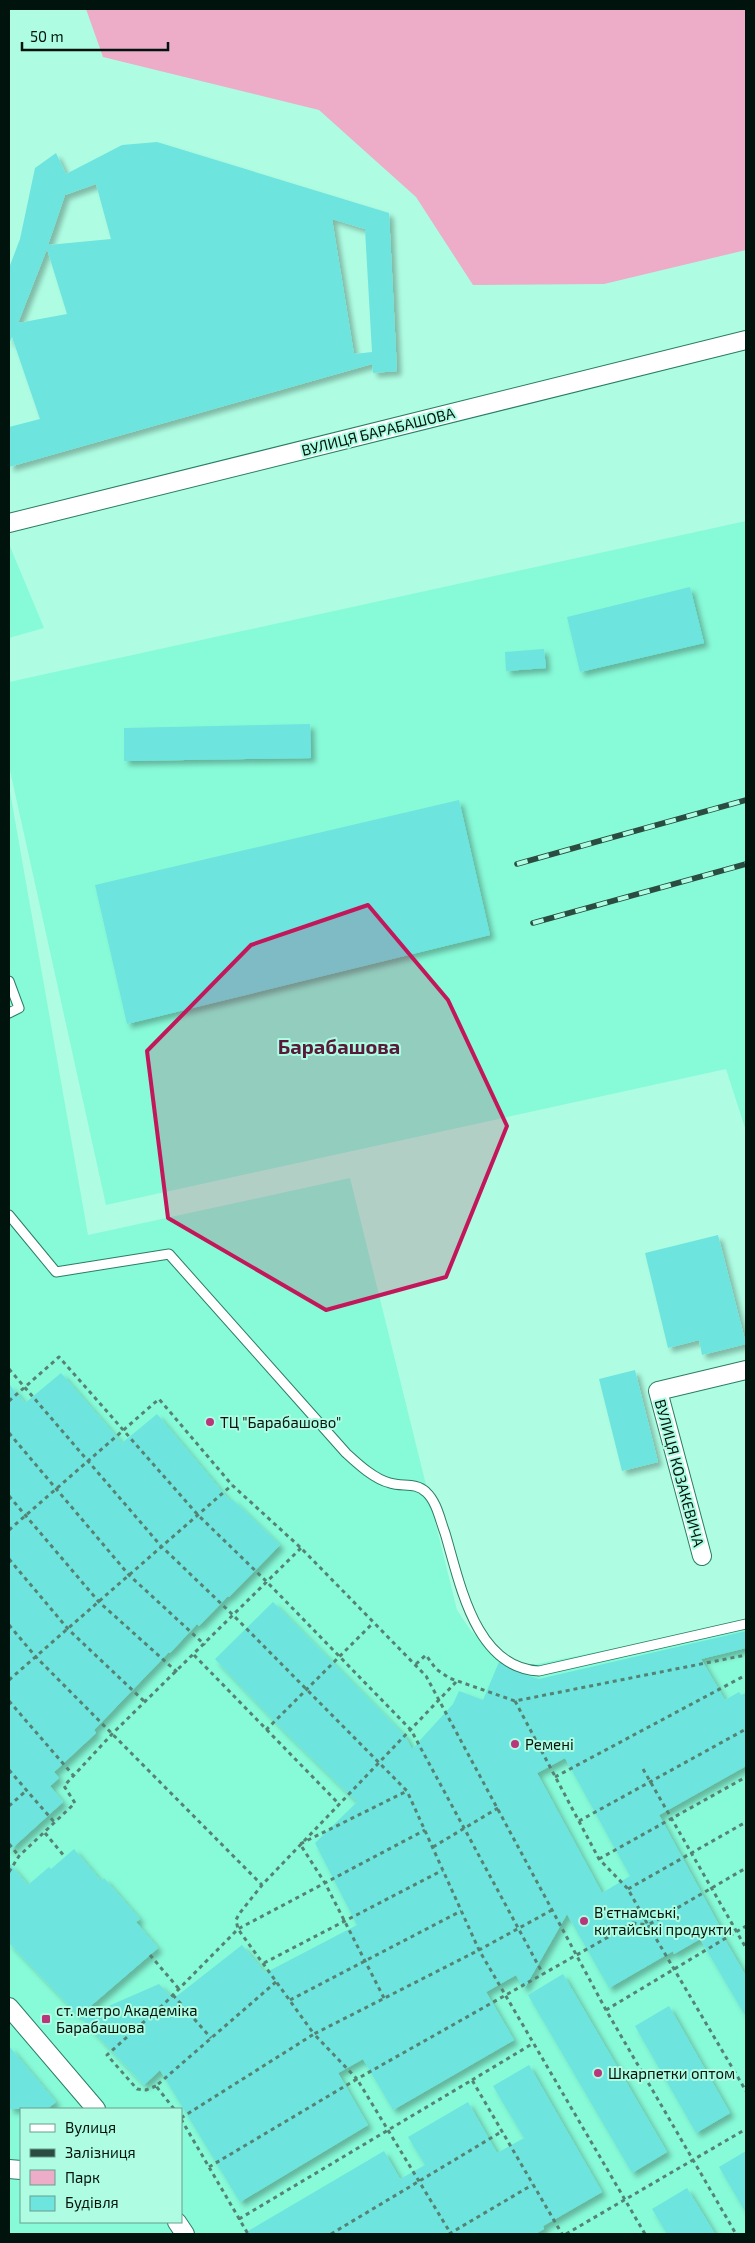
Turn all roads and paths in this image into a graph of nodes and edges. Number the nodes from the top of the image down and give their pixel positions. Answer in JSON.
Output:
{"nodes":[{"id":1,"x":746,"y":340,"type":"edge"},
{"id":2,"x":9,"y":523,"type":"edge"},
{"id":3,"x":9,"y":981,"type":"edge"},
{"id":4,"x":9,"y":1013,"type":"edge"},
{"id":5,"x":9,"y":1216,"type":"edge"},
{"id":6,"x":9,"y":1369,"type":"edge"},
{"id":7,"x":746,"y":1370,"type":"edge"},
{"id":8,"x":25,"y":1387,"type":"junction"},
{"id":9,"x":9,"y":1401,"type":"edge"},
{"id":10,"x":123,"y":1429,"type":"junction"},
{"id":11,"x":9,"y":1433,"type":"edge"},
{"id":12,"x":87,"y":1460,"type":"junction"},
{"id":13,"x":232,"y":1485,"type":"junction"},
{"id":14,"x":56,"y":1488,"type":"junction"},
{"id":15,"x":9,"y":1496,"type":"edge"},
{"id":16,"x":25,"y":1515,"type":"junction"},
{"id":17,"x":198,"y":1515,"type":"junction"},
{"id":18,"x":9,"y":1530,"type":"edge"},
{"id":19,"x":161,"y":1546,"type":"junction"},
{"id":20,"x":301,"y":1548,"type":"junction"},
{"id":21,"x":702,"y":1556,"type":"dead end"},
{"id":22,"x":9,"y":1559,"type":"edge"},
{"id":23,"x":128,"y":1575,"type":"junction"},
{"id":24,"x":267,"y":1582,"type":"junction"},
{"id":25,"x":99,"y":1602,"type":"junction"},
{"id":26,"x":234,"y":1616,"type":"junction"},
{"id":27,"x":373,"y":1623,"type":"junction"},
{"id":28,"x":746,"y":1624,"type":"edge"},
{"id":29,"x":9,"y":1625,"type":"edge"},
{"id":30,"x":68,"y":1629,"type":"junction"},
{"id":31,"x":205,"y":1645,"type":"junction"},
{"id":32,"x":194,"y":1655,"type":"junction"},
{"id":33,"x":746,"y":1655,"type":"edge"},
{"id":34,"x":36,"y":1657,"type":"junction"},
{"id":35,"x":339,"y":1657,"type":"junction"},
{"id":36,"x":416,"y":1664,"type":"junction"},
{"id":37,"x":176,"y":1672,"type":"junction"},
{"id":38,"x":746,"y":1675,"type":"edge"},
{"id":39,"x":9,"y":1680,"type":"edge"},
{"id":40,"x":456,"y":1682,"type":"junction"},
{"id":41,"x":306,"y":1690,"type":"junction"},
{"id":42,"x":9,"y":1701,"type":"edge"},
{"id":43,"x":438,"y":1701,"type":"junction"},
{"id":44,"x":145,"y":1702,"type":"junction"},
{"id":45,"x":515,"y":1702,"type":"junction"},
{"id":46,"x":746,"y":1729,"type":"edge"},
{"id":47,"x":266,"y":1730,"type":"junction"},
{"id":48,"x":411,"y":1730,"type":"junction"},
{"id":49,"x":113,"y":1733,"type":"junction"},
{"id":50,"x":379,"y":1762,"type":"junction"},
{"id":51,"x":643,"y":1769,"type":"dead end"},
{"id":52,"x":9,"y":1770,"type":"edge"},
{"id":53,"x":74,"y":1775,"type":"junction"},
{"id":54,"x":555,"y":1777,"type":"junction"},
{"id":55,"x":746,"y":1777,"type":"edge"},
{"id":56,"x":650,"y":1783,"type":"junction"},
{"id":57,"x":27,"y":1790,"type":"junction"},
{"id":58,"x":407,"y":1791,"type":"junction"},
{"id":59,"x":339,"y":1804,"type":"junction"},
{"id":60,"x":9,"y":1806,"type":"edge"},
{"id":61,"x":498,"y":1808,"type":"junction"},
{"id":62,"x":670,"y":1819,"type":"junction"},
{"id":63,"x":579,"y":1821,"type":"junction"},
{"id":64,"x":746,"y":1822,"type":"edge"},
{"id":65,"x":55,"y":1823,"type":"junction"},
{"id":66,"x":465,"y":1827,"type":"junction"},
{"id":67,"x":425,"y":1830,"type":"junction"},
{"id":68,"x":45,"y":1832,"type":"junction"},
{"id":69,"x":9,"y":1844,"type":"edge"},
{"id":70,"x":300,"y":1844,"type":"junction"},
{"id":71,"x":433,"y":1847,"type":"junction"},
{"id":72,"x":690,"y":1854,"type":"junction"},
{"id":73,"x":19,"y":1856,"type":"junction"},
{"id":74,"x":65,"y":1857,"type":"dead end"},
{"id":75,"x":598,"y":1859,"type":"junction"},
{"id":76,"x":746,"y":1868,"type":"edge"},
{"id":77,"x":443,"y":1870,"type":"junction"},
{"id":78,"x":9,"y":1872,"type":"edge"},
{"id":79,"x":325,"y":1883,"type":"junction"},
{"id":80,"x":262,"y":1884,"type":"junction"},
{"id":81,"x":711,"y":1888,"type":"junction"},
{"id":82,"x":628,"y":1889,"type":"junction"},
{"id":83,"x":552,"y":1910,"type":"junction"},
{"id":84,"x":461,"y":1911,"type":"junction"},
{"id":85,"x":345,"y":1922,"type":"junction"},
{"id":86,"x":648,"y":1925,"type":"junction"},
{"id":87,"x":746,"y":1926,"type":"edge"},
{"id":88,"x":519,"y":1927,"type":"junction"},
{"id":89,"x":238,"y":1928,"type":"junction"},
{"id":90,"x":736,"y":1932,"type":"junction"},
{"id":91,"x":746,"y":1948,"type":"edge"},
{"id":92,"x":479,"y":1950,"type":"junction"},
{"id":93,"x":150,"y":1955,"type":"dead end"},
{"id":94,"x":576,"y":1955,"type":"junction"},
{"id":95,"x":365,"y":1960,"type":"junction"},
{"id":96,"x":264,"y":1963,"type":"junction"},
{"id":97,"x":674,"y":1969,"type":"junction"},
{"id":98,"x":544,"y":1974,"type":"junction"},
{"id":99,"x":277,"y":1981,"type":"junction"},
{"id":100,"x":179,"y":1989,"type":"junction"},
{"id":101,"x":173,"y":1995,"type":"junction"},
{"id":102,"x":504,"y":1996,"type":"junction"},
{"id":103,"x":384,"y":1998,"type":"junction"},
{"id":104,"x":290,"y":2000,"type":"junction"},
{"id":105,"x":9,"y":2007,"type":"edge"},
{"id":106,"x":606,"y":2010,"type":"junction"},
{"id":107,"x":314,"y":2034,"type":"junction"},
{"id":108,"x":212,"y":2038,"type":"junction"},
{"id":109,"x":532,"y":2044,"type":"junction"},
{"id":110,"x":357,"y":2079,"type":"junction"},
{"id":111,"x":472,"y":2080,"type":"junction"},
{"id":112,"x":156,"y":2086,"type":"junction"},
{"id":113,"x":746,"y":2091,"type":"edge"},
{"id":114,"x":95,"y":2108,"type":"edge"},
{"id":115,"x":173,"y":2108,"type":"edge"},
{"id":116,"x":182,"y":2117,"type":"edge"},
{"id":117,"x":182,"y":2120,"type":"edge"},
{"id":118,"x":746,"y":2129,"type":"edge"},
{"id":119,"x":390,"y":2131,"type":"junction"},
{"id":120,"x":501,"y":2132,"type":"junction"},
{"id":121,"x":692,"y":2160,"type":"junction"},
{"id":122,"x":209,"y":2167,"type":"junction"},
{"id":123,"x":420,"y":2182,"type":"junction"},
{"id":124,"x":532,"y":2185,"type":"junction"},
{"id":125,"x":625,"y":2200,"type":"junction"},
{"id":126,"x":239,"y":2219,"type":"junction"},
{"id":127,"x":178,"y":2223,"type":"edge"},
{"id":128,"x":185,"y":2234,"type":"edge"},
{"id":129,"x":248,"y":2234,"type":"edge"},
{"id":130,"x":331,"y":2234,"type":"edge"},
{"id":131,"x":450,"y":2234,"type":"edge"},
{"id":132,"x":562,"y":2234,"type":"edge"},
{"id":133,"x":566,"y":2234,"type":"edge"},
{"id":134,"x":645,"y":2234,"type":"edge"},
{"id":135,"x":736,"y":2234,"type":"edge"}],
"edges":[{"from":1,"to":2,"type":"street","name":"ВУЛИЦЯ БАРАБАШОВА"},
{"from":3,"to":4,"type":"lane"},
{"from":5,"to":28,"type":"lane"},
{"from":6,"to":8,"type":"path"},
{"from":7,"to":21,"type":"street","name":"ВУЛИЦЯ КОЗАКЕВИЧА"},
{"from":8,"to":9,"type":"path"},
{"from":8,"to":10,"type":"path"},
{"from":8,"to":12,"type":"path"},
{"from":10,"to":12,"type":"path"},
{"from":10,"to":13,"type":"path"},
{"from":10,"to":17,"type":"path"},
{"from":11,"to":14,"type":"path"},
{"from":12,"to":14,"type":"path"},
{"from":12,"to":19,"type":"path"},
{"from":13,"to":17,"type":"path"},
{"from":13,"to":20,"type":"path"},
{"from":14,"to":16,"type":"path"},
{"from":14,"to":23,"type":"path"},
{"from":15,"to":16,"type":"path"},
{"from":16,"to":18,"type":"path"},
{"from":16,"to":25,"type":"path"},
{"from":17,"to":19,"type":"path"},
{"from":17,"to":24,"type":"path"},
{"from":19,"to":23,"type":"path"},
{"from":19,"to":26,"type":"path"},
{"from":20,"to":24,"type":"path"},
{"from":20,"to":27,"type":"path"},
{"from":22,"to":30,"type":"path"},
{"from":23,"to":25,"type":"path"},
{"from":23,"to":31,"type":"path"},
{"from":24,"to":26,"type":"path"},
{"from":24,"to":35,"type":"path"},
{"from":25,"to":30,"type":"path"},
{"from":25,"to":37,"type":"path"},
{"from":26,"to":31,"type":"path"},
{"from":26,"to":41,"type":"path"},
{"from":27,"to":35,"type":"path"},
{"from":27,"to":36,"type":"path"},
{"from":29,"to":34,"type":"path"},
{"from":30,"to":34,"type":"path"},
{"from":30,"to":44,"type":"path"},
{"from":31,"to":32,"type":"path"},
{"from":32,"to":37,"type":"path"},
{"from":32,"to":47,"type":"path"},
{"from":33,"to":45,"type":"path"},
{"from":34,"to":39,"type":"path"},
{"from":34,"to":49,"type":"path"},
{"from":35,"to":41,"type":"path"},
{"from":35,"to":48,"type":"path"},
{"from":36,"to":40,"type":"path"},
{"from":36,"to":43,"type":"path"},
{"from":37,"to":44,"type":"path"},
{"from":38,"to":54,"type":"path"},
{"from":40,"to":43,"type":"path"},
{"from":40,"to":45,"type":"path"},
{"from":41,"to":47,"type":"path"},
{"from":41,"to":50,"type":"path"},
{"from":42,"to":53,"type":"path"},
{"from":43,"to":48,"type":"path"},
{"from":43,"to":61,"type":"path"},
{"from":44,"to":49,"type":"path"},
{"from":45,"to":54,"type":"path"},
{"from":46,"to":56,"type":"path"},
{"from":47,"to":59,"type":"path"},
{"from":48,"to":50,"type":"path"},
{"from":48,"to":66,"type":"path"},
{"from":49,"to":53,"type":"path"},
{"from":49,"to":80,"type":"path"},
{"from":50,"to":58,"type":"path"},
{"from":50,"to":59,"type":"path"},
{"from":51,"to":56,"type":"path"},
{"from":52,"to":57,"type":"path"},
{"from":53,"to":65,"type":"path"},
{"from":54,"to":63,"type":"path"},
{"from":55,"to":62,"type":"path"},
{"from":56,"to":62,"type":"path"},
{"from":56,"to":63,"type":"path"},
{"from":57,"to":60,"type":"path"},
{"from":57,"to":65,"type":"path"},
{"from":58,"to":67,"type":"path"},
{"from":58,"to":70,"type":"path"},
{"from":59,"to":70,"type":"path"},
{"from":61,"to":66,"type":"path"},
{"from":61,"to":83,"type":"path"},
{"from":62,"to":72,"type":"path"},
{"from":62,"to":75,"type":"path"},
{"from":63,"to":75,"type":"path"},
{"from":64,"to":72,"type":"path"},
{"from":65,"to":68,"type":"path"},
{"from":66,"to":71,"type":"path"},
{"from":66,"to":88,"type":"path"},
{"from":67,"to":71,"type":"path"},
{"from":67,"to":79,"type":"path"},
{"from":68,"to":73,"type":"path"},
{"from":68,"to":74,"type":"path"},
{"from":69,"to":73,"type":"path"},
{"from":70,"to":79,"type":"path"},
{"from":70,"to":80,"type":"path"},
{"from":71,"to":77,"type":"path"},
{"from":72,"to":81,"type":"path"},
{"from":72,"to":82,"type":"path"},
{"from":73,"to":78,"type":"path"},
{"from":75,"to":82,"type":"path"},
{"from":76,"to":81,"type":"path"},
{"from":77,"to":84,"type":"path"},
{"from":77,"to":85,"type":"path"},
{"from":79,"to":85,"type":"path"},
{"from":79,"to":89,"type":"path"},
{"from":80,"to":89,"type":"path"},
{"from":81,"to":86,"type":"path"},
{"from":81,"to":90,"type":"path"},
{"from":82,"to":86,"type":"path"},
{"from":83,"to":88,"type":"path"},
{"from":83,"to":94,"type":"path"},
{"from":84,"to":92,"type":"path"},
{"from":84,"to":95,"type":"path"},
{"from":85,"to":95,"type":"path"},
{"from":85,"to":96,"type":"path"},
{"from":86,"to":94,"type":"path"},
{"from":86,"to":97,"type":"path"},
{"from":87,"to":90,"type":"path"},
{"from":88,"to":92,"type":"path"},
{"from":88,"to":98,"type":"path"},
{"from":89,"to":96,"type":"path"},
{"from":89,"to":100,"type":"path"},
{"from":90,"to":91,"type":"path"},
{"from":90,"to":97,"type":"path"},
{"from":92,"to":102,"type":"path"},
{"from":92,"to":103,"type":"path"},
{"from":93,"to":100,"type":"path"},
{"from":94,"to":98,"type":"path"},
{"from":94,"to":106,"type":"path"},
{"from":95,"to":103,"type":"path"},
{"from":95,"to":104,"type":"path"},
{"from":96,"to":99,"type":"path"},
{"from":97,"to":106,"type":"path"},
{"from":97,"to":113,"type":"path"},
{"from":98,"to":102,"type":"path"},
{"from":99,"to":104,"type":"path"},
{"from":99,"to":108,"type":"path"},
{"from":100,"to":101,"type":"path"},
{"from":101,"to":108,"type":"path"},
{"from":101,"to":112,"type":"path"},
{"from":102,"to":109,"type":"path"},
{"from":102,"to":110,"type":"path"},
{"from":103,"to":107,"type":"path"},
{"from":104,"to":107,"type":"path"},
{"from":105,"to":114,"type":"street"},
{"from":106,"to":121,"type":"path"},
{"from":107,"to":110,"type":"path"},
{"from":107,"to":116,"type":"path"},
{"from":108,"to":112,"type":"path"},
{"from":109,"to":111,"type":"path"},
{"from":109,"to":125,"type":"path"},
{"from":110,"to":119,"type":"path"},
{"from":110,"to":122,"type":"path"},
{"from":111,"to":119,"type":"path"},
{"from":111,"to":120,"type":"path"},
{"from":112,"to":115,"type":"path"},
{"from":117,"to":122,"type":"path"},
{"from":118,"to":121,"type":"path"},
{"from":119,"to":123,"type":"path"},
{"from":119,"to":126,"type":"path"},
{"from":120,"to":123,"type":"path"},
{"from":120,"to":124,"type":"path"},
{"from":121,"to":125,"type":"path"},
{"from":121,"to":135,"type":"path"},
{"from":122,"to":126,"type":"path"},
{"from":123,"to":130,"type":"path"},
{"from":123,"to":131,"type":"path"},
{"from":124,"to":131,"type":"path"},
{"from":124,"to":132,"type":"path"},
{"from":125,"to":133,"type":"path"},
{"from":125,"to":134,"type":"path"},
{"from":126,"to":129,"type":"path"},
{"from":127,"to":128,"type":"street"}]}
